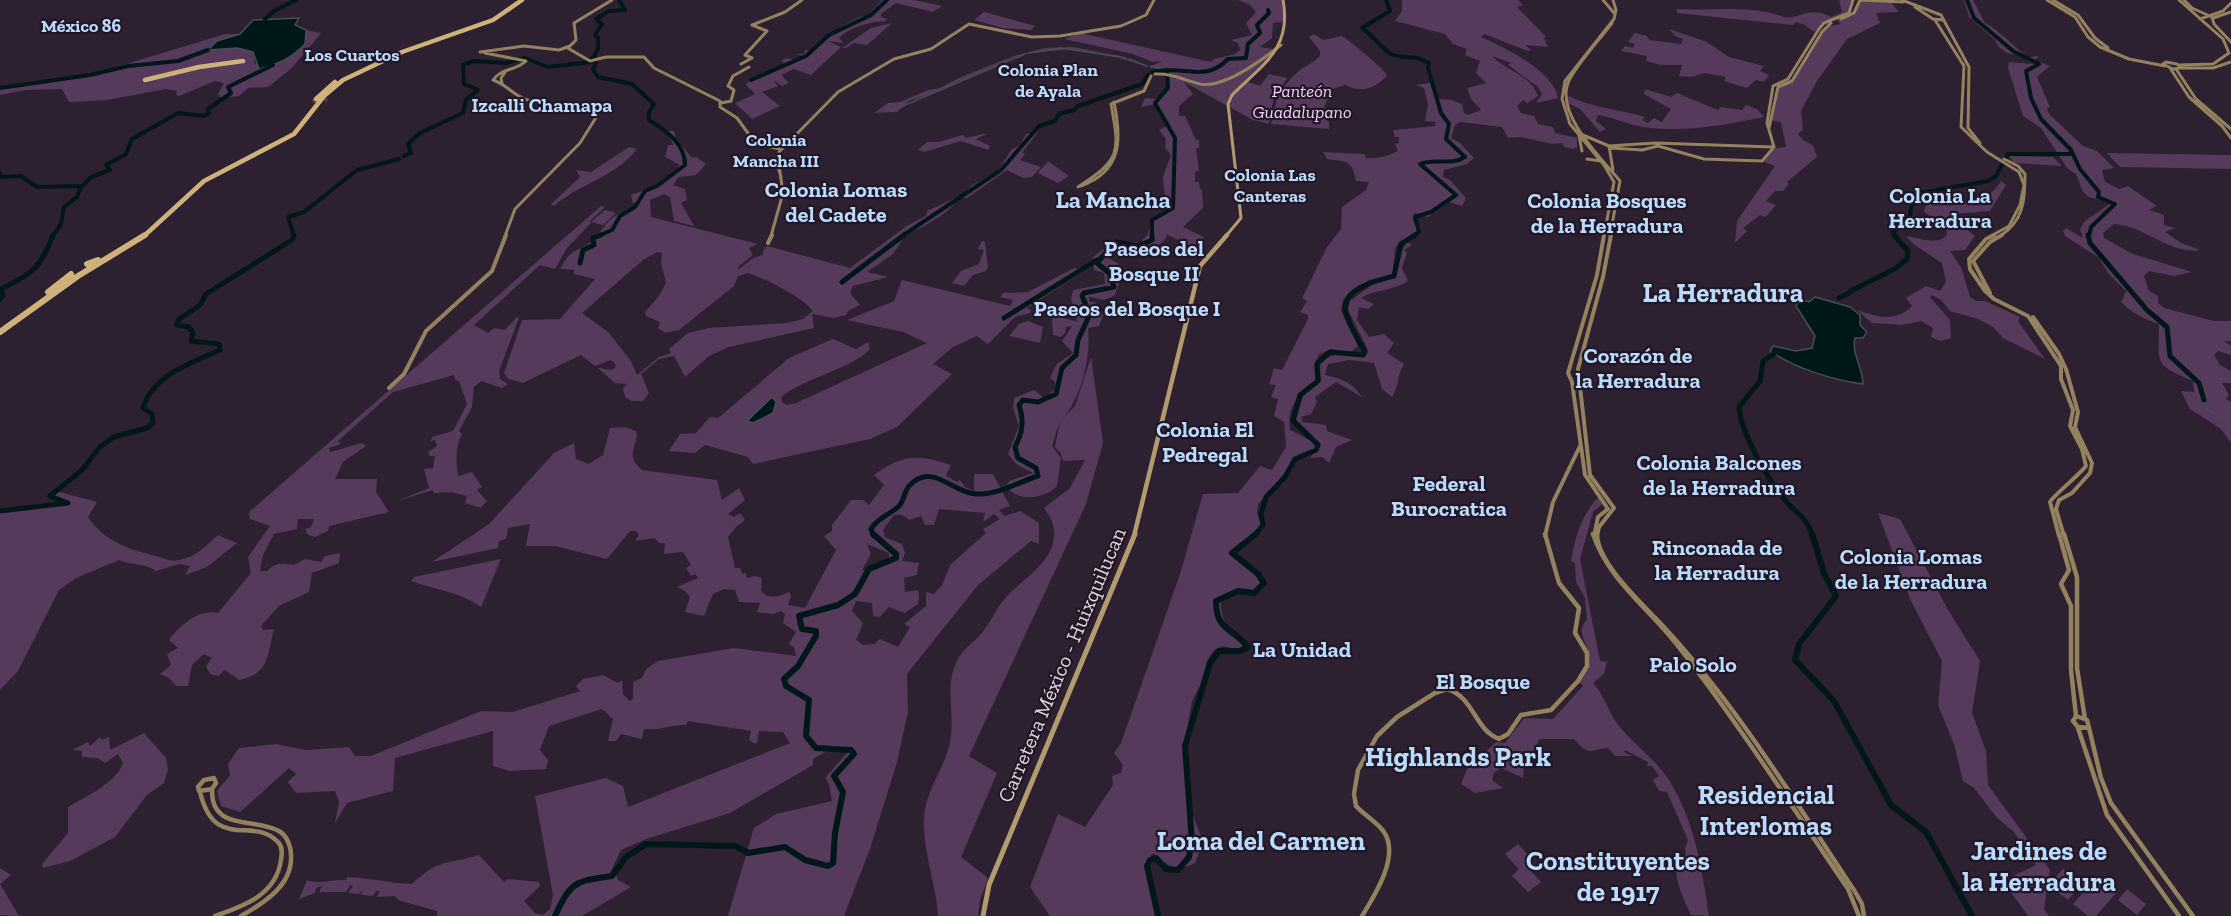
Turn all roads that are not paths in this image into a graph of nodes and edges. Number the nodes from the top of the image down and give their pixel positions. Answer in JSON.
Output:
{"nodes":[{"id":1,"x":520,"y":0,"type":"edge"},
{"id":2,"x":612,"y":0,"type":"edge"},
{"id":3,"x":802,"y":0,"type":"edge"},
{"id":4,"x":1154,"y":0,"type":"edge"},
{"id":5,"x":1283,"y":0,"type":"edge"},
{"id":6,"x":1603,"y":0,"type":"edge"},
{"id":7,"x":1613,"y":0,"type":"edge"},
{"id":8,"x":1853,"y":0,"type":"edge"},
{"id":9,"x":1902,"y":0,"type":"edge"},
{"id":10,"x":2047,"y":0,"type":"edge"},
{"id":11,"x":2054,"y":0,"type":"edge"},
{"id":12,"x":2179,"y":0,"type":"edge"},
{"id":13,"x":2184,"y":0,"type":"edge"},
{"id":14,"x":1859,"y":1,"type":"edge"},
{"id":15,"x":2231,"y":3,"type":"edge"},
{"id":16,"x":1919,"y":8,"type":"junction"},
{"id":17,"x":1933,"y":11,"type":"junction"},
{"id":18,"x":2231,"y":12,"type":"edge"},
{"id":19,"x":1616,"y":14,"type":"junction"},
{"id":20,"x":1924,"y":15,"type":"junction"},
{"id":21,"x":2208,"y":15,"type":"junction"},
{"id":22,"x":501,"y":16,"type":"junction"},
{"id":23,"x":2077,"y":18,"type":"junction"},
{"id":24,"x":2213,"y":18,"type":"junction"},
{"id":25,"x":2200,"y":19,"type":"junction"},
{"id":26,"x":1935,"y":20,"type":"junction"},
{"id":27,"x":1943,"y":20,"type":"junction"},
{"id":28,"x":495,"y":22,"type":"dead end"},
{"id":29,"x":457,"y":32,"type":"junction"},
{"id":30,"x":430,"y":41,"type":"junction"},
{"id":31,"x":2231,"y":42,"type":"edge"},
{"id":32,"x":1951,"y":43,"type":"junction"},
{"id":33,"x":1281,"y":45,"type":"junction"},
{"id":34,"x":566,"y":47,"type":"junction"},
{"id":35,"x":1960,"y":50,"type":"junction"},
{"id":36,"x":243,"y":61,"type":"dead end"},
{"id":37,"x":2231,"y":62,"type":"edge"},
{"id":38,"x":2164,"y":65,"type":"junction"},
{"id":39,"x":2179,"y":67,"type":"junction"},
{"id":40,"x":509,"y":69,"type":"junction"},
{"id":41,"x":2170,"y":69,"type":"junction"},
{"id":42,"x":362,"y":71,"type":"junction"},
{"id":43,"x":145,"y":80,"type":"dead end"},
{"id":44,"x":345,"y":80,"type":"junction"},
{"id":45,"x":502,"y":83,"type":"junction"},
{"id":46,"x":338,"y":89,"type":"dead end"},
{"id":47,"x":327,"y":98,"type":"tunnel mouth"},
{"id":48,"x":315,"y":101,"type":"junction"},
{"id":49,"x":1114,"y":102,"type":"junction"},
{"id":50,"x":721,"y":103,"type":"junction"},
{"id":51,"x":1771,"y":108,"type":"junction"},
{"id":52,"x":1961,"y":123,"type":"junction"},
{"id":53,"x":1967,"y":126,"type":"junction"},
{"id":54,"x":2231,"y":129,"type":"edge"},
{"id":55,"x":1581,"y":135,"type":"junction"},
{"id":56,"x":2231,"y":138,"type":"edge"},
{"id":57,"x":1647,"y":143,"type":"junction"},
{"id":58,"x":1610,"y":147,"type":"junction"},
{"id":59,"x":1625,"y":147,"type":"junction"},
{"id":60,"x":1650,"y":147,"type":"junction"},
{"id":61,"x":1774,"y":147,"type":"junction"},
{"id":62,"x":780,"y":149,"type":"junction"},
{"id":63,"x":1582,"y":151,"type":"dead end"},
{"id":64,"x":1597,"y":153,"type":"junction"},
{"id":65,"x":2000,"y":158,"type":"junction"},
{"id":66,"x":1587,"y":159,"type":"dead end"},
{"id":67,"x":1601,"y":161,"type":"junction"},
{"id":68,"x":2012,"y":165,"type":"junction"},
{"id":69,"x":1613,"y":170,"type":"junction"},
{"id":70,"x":1612,"y":212,"type":"junction"},
{"id":71,"x":768,"y":243,"type":"dead end"},
{"id":72,"x":106,"y":256,"type":"junction"},
{"id":73,"x":1599,"y":262,"type":"junction"},
{"id":74,"x":87,"y":264,"type":"dead end"},
{"id":75,"x":1605,"y":264,"type":"junction"},
{"id":76,"x":71,"y":274,"type":"dead end"},
{"id":77,"x":43,"y":298,"type":"junction"},
{"id":78,"x":1586,"y":317,"type":"junction"},
{"id":79,"x":1591,"y":319,"type":"junction"},
{"id":80,"x":0,"y":330,"type":"edge"},
{"id":81,"x":389,"y":388,"type":"dead end"},
{"id":82,"x":1581,"y":442,"type":"junction"},
{"id":83,"x":2068,"y":574,"type":"junction"},
{"id":84,"x":2078,"y":577,"type":"junction"},
{"id":85,"x":2069,"y":600,"type":"junction"},
{"id":86,"x":2079,"y":602,"type":"junction"},
{"id":87,"x":2076,"y":716,"type":"junction"},
{"id":88,"x":2085,"y":719,"type":"junction"},
{"id":89,"x":2078,"y":727,"type":"junction"},
{"id":90,"x":2089,"y":728,"type":"junction"},
{"id":91,"x":212,"y":789,"type":"junction"},
{"id":92,"x":200,"y":792,"type":"junction"},
{"id":93,"x":2105,"y":810,"type":"junction"},
{"id":94,"x":2116,"y":810,"type":"junction"},
{"id":95,"x":2123,"y":821,"type":"junction"},
{"id":96,"x":2112,"y":822,"type":"junction"},
{"id":97,"x":215,"y":916,"type":"edge"},
{"id":98,"x":241,"y":916,"type":"edge"},
{"id":99,"x":982,"y":916,"type":"edge"},
{"id":100,"x":1362,"y":916,"type":"edge"},
{"id":101,"x":1859,"y":916,"type":"edge"},
{"id":102,"x":1864,"y":916,"type":"edge"},
{"id":103,"x":2179,"y":916,"type":"edge"},
{"id":104,"x":2193,"y":916,"type":"edge"}],
"edges":[{"from":1,"to":22,"type":"highway"},
{"from":1,"to":29,"type":"highway"},
{"from":2,"to":34,"type":"main road"},
{"from":3,"to":50,"type":"main road"},
{"from":4,"to":62,"type":"main road"},
{"from":5,"to":33,"type":"main road"},
{"from":6,"to":19,"type":"main road"},
{"from":7,"to":19,"type":"main road"},
{"from":8,"to":14,"type":"main road"},
{"from":8,"to":51,"type":"main road"},
{"from":9,"to":16,"type":"main road"},
{"from":10,"to":23,"type":"main road"},
{"from":11,"to":23,"type":"main road"},
{"from":12,"to":25,"type":"main road"},
{"from":13,"to":21,"type":"main road"},
{"from":14,"to":16,"type":"main road"},
{"from":14,"to":51,"type":"main road"},
{"from":15,"to":21,"type":"main road"},
{"from":16,"to":17,"type":"main road"},
{"from":16,"to":20,"type":"main road"},
{"from":17,"to":20,"type":"main road"},
{"from":17,"to":27,"type":"main road"},
{"from":18,"to":24,"type":"main road"},
{"from":19,"to":55,"type":"main road"},
{"from":20,"to":26,"type":"main road"},
{"from":21,"to":24,"type":"main road"},
{"from":21,"to":25,"type":"main road"},
{"from":22,"to":28,"type":"highway"},
{"from":22,"to":29,"type":"highway"},
{"from":23,"to":38,"type":"main road"},
{"from":23,"to":38,"type":"main road"},
{"from":24,"to":31,"type":"main road"},
{"from":25,"to":39,"type":"main road"},
{"from":26,"to":27,"type":"main road"},
{"from":26,"to":32,"type":"main road"},
{"from":27,"to":35,"type":"main road"},
{"from":29,"to":30,"type":"highway"},
{"from":30,"to":42,"type":"highway"},
{"from":30,"to":44,"type":"highway"},
{"from":32,"to":35,"type":"main road"},
{"from":32,"to":52,"type":"main road"},
{"from":33,"to":49,"type":"main road"},
{"from":33,"to":99,"type":"main road","name":"Carretera México - Huixquilucan"},
{"from":34,"to":40,"type":"main road"},
{"from":34,"to":50,"type":"main road"},
{"from":35,"to":53,"type":"main road"},
{"from":36,"to":43,"type":"highway"},
{"from":37,"to":39,"type":"main road"},
{"from":38,"to":39,"type":"main road"},
{"from":38,"to":41,"type":"main road"},
{"from":39,"to":41,"type":"main road"},
{"from":39,"to":54,"type":"main road"},
{"from":40,"to":45,"type":"main road"},
{"from":40,"to":45,"type":"main road"},
{"from":41,"to":56,"type":"main road"},
{"from":42,"to":44,"type":"highway"},
{"from":42,"to":48,"type":"highway"},
{"from":44,"to":48,"type":"highway"},
{"from":45,"to":81,"type":"main road"},
{"from":46,"to":47,"type":"highway"},
{"from":48,"to":72,"type":"highway"},
{"from":48,"to":80,"type":"highway"},
{"from":49,"to":49,"type":"main road"},
{"from":50,"to":62,"type":"main road"},
{"from":51,"to":61,"type":"main road"},
{"from":52,"to":53,"type":"main road"},
{"from":52,"to":65,"type":"main road"},
{"from":53,"to":65,"type":"main road"},
{"from":55,"to":58,"type":"main road"},
{"from":55,"to":63,"type":"main road"},
{"from":55,"to":64,"type":"main road"},
{"from":57,"to":59,"type":"main road"},
{"from":57,"to":60,"type":"main road"},
{"from":57,"to":61,"type":"main road"},
{"from":58,"to":59,"type":"main road"},
{"from":58,"to":69,"type":"main road"},
{"from":59,"to":60,"type":"main road"},
{"from":60,"to":61,"type":"main road"},
{"from":62,"to":71,"type":"main road"},
{"from":64,"to":67,"type":"main road"},
{"from":64,"to":69,"type":"main road"},
{"from":65,"to":68,"type":"main road"},
{"from":66,"to":67,"type":"main road"},
{"from":67,"to":70,"type":"main road"},
{"from":68,"to":83,"type":"main road"},
{"from":68,"to":84,"type":"main road"},
{"from":69,"to":70,"type":"main road"},
{"from":70,"to":73,"type":"main road"},
{"from":70,"to":75,"type":"main road"},
{"from":72,"to":74,"type":"highway"},
{"from":72,"to":77,"type":"highway"},
{"from":73,"to":75,"type":"main road"},
{"from":73,"to":78,"type":"main road"},
{"from":75,"to":79,"type":"main road"},
{"from":76,"to":77,"type":"highway"},
{"from":77,"to":80,"type":"highway"},
{"from":78,"to":79,"type":"main road"},
{"from":78,"to":82,"type":"main road"},
{"from":79,"to":82,"type":"main road"},
{"from":82,"to":100,"type":"main road"},
{"from":82,"to":101,"type":"main road"},
{"from":82,"to":102,"type":"main road"},
{"from":83,"to":84,"type":"main road"},
{"from":83,"to":85,"type":"main road"},
{"from":84,"to":86,"type":"main road"},
{"from":85,"to":86,"type":"main road"},
{"from":85,"to":87,"type":"main road"},
{"from":86,"to":88,"type":"main road"},
{"from":87,"to":88,"type":"main road"},
{"from":87,"to":89,"type":"main road"},
{"from":88,"to":90,"type":"main road"},
{"from":89,"to":90,"type":"main road"},
{"from":89,"to":93,"type":"main road"},
{"from":90,"to":94,"type":"main road"},
{"from":91,"to":92,"type":"main road"},
{"from":91,"to":92,"type":"main road"},
{"from":91,"to":98,"type":"main road"},
{"from":92,"to":97,"type":"main road"},
{"from":93,"to":94,"type":"main road"},
{"from":93,"to":96,"type":"main road"},
{"from":94,"to":95,"type":"main road"},
{"from":95,"to":96,"type":"main road"},
{"from":95,"to":104,"type":"main road"},
{"from":96,"to":103,"type":"main road"}]}
